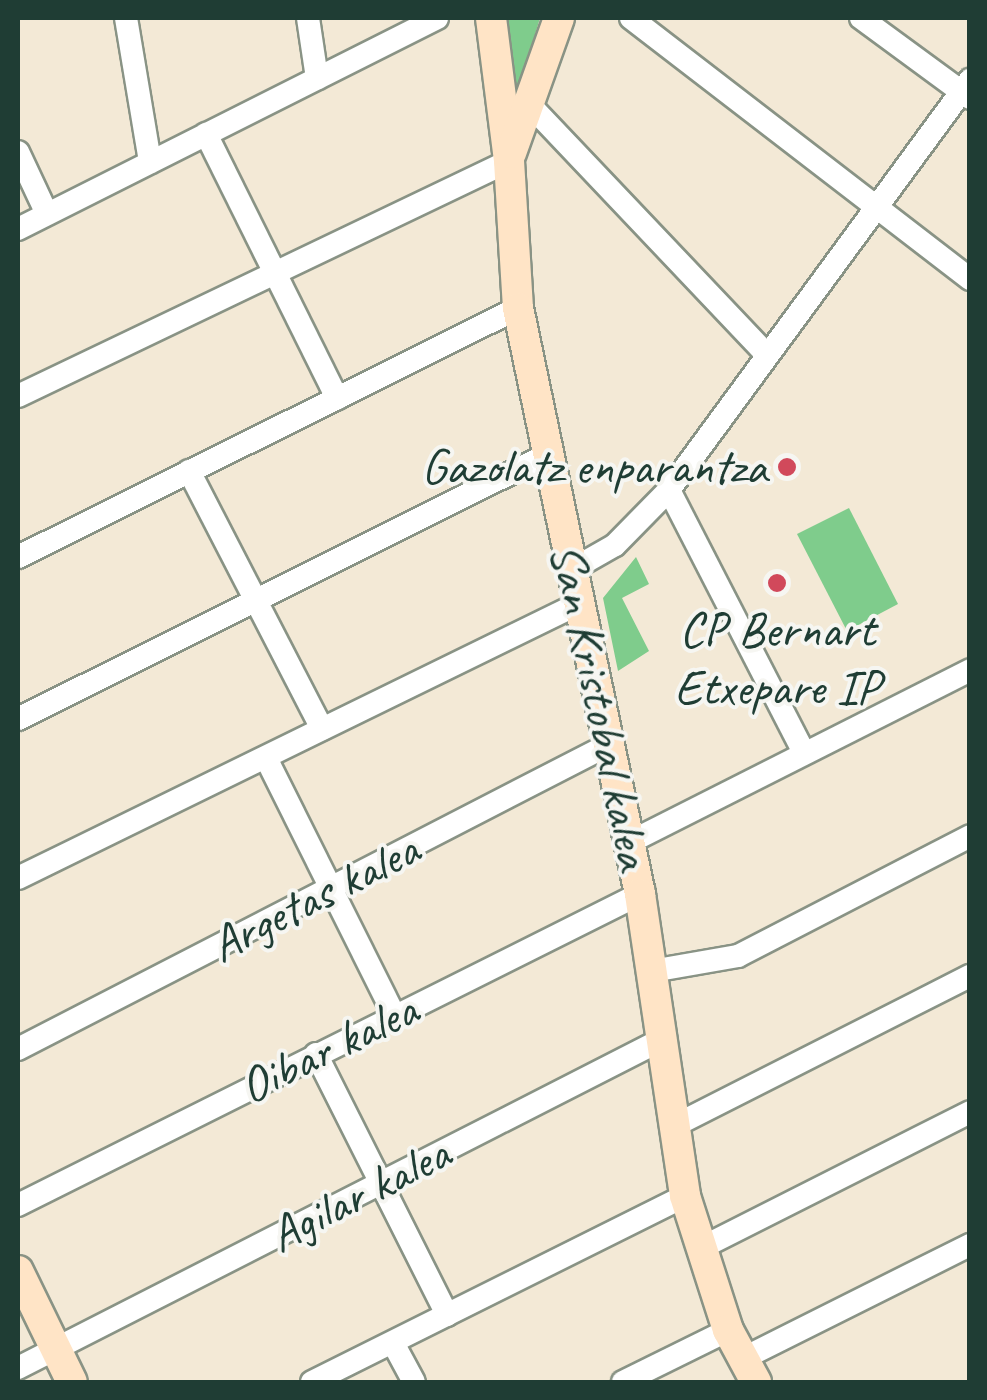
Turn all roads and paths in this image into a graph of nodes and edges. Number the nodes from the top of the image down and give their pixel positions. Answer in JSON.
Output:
{"nodes":[{"id":1,"x":126,"y":18,"type":"edge"},
{"id":2,"x":308,"y":18,"type":"edge"},
{"id":3,"x":437,"y":18,"type":"edge"},
{"id":4,"x":491,"y":18,"type":"edge"},
{"id":5,"x":559,"y":18,"type":"edge"},
{"id":6,"x":630,"y":18,"type":"edge"},
{"id":7,"x":861,"y":18,"type":"edge"},
{"id":8,"x":317,"y":78,"type":"junction"},
{"id":9,"x":967,"y":90,"type":"edge"},
{"id":10,"x":529,"y":104,"type":"junction"},
{"id":11,"x":206,"y":134,"type":"junction"},
{"id":12,"x":18,"y":152,"type":"edge"},
{"id":13,"x":509,"y":160,"type":"junction"},
{"id":14,"x":150,"y":162,"type":"junction"},
{"id":15,"x":874,"y":206,"type":"junction"},
{"id":16,"x":47,"y":214,"type":"junction"},
{"id":17,"x":18,"y":229,"type":"edge"},
{"id":18,"x":275,"y":276,"type":"junction"},
{"id":19,"x":970,"y":279,"type":"edge"},
{"id":20,"x":518,"y":308,"type":"junction"},
{"id":21,"x":765,"y":353,"type":"junction"},
{"id":22,"x":18,"y":396,"type":"edge"},
{"id":23,"x":337,"y":398,"type":"junction"},
{"id":24,"x":549,"y":454,"type":"junction"},
{"id":25,"x":189,"y":471,"type":"junction"},
{"id":26,"x":669,"y":490,"type":"junction"},
{"id":27,"x":18,"y":557,"type":"edge"},
{"id":28,"x":573,"y":569,"type":"junction"},
{"id":29,"x":253,"y":601,"type":"junction"},
{"id":30,"x":580,"y":603,"type":"junction"},
{"id":31,"x":970,"y":670,"type":"edge"},
{"id":32,"x":18,"y":719,"type":"edge"},
{"id":33,"x":322,"y":730,"type":"junction"},
{"id":34,"x":610,"y":744,"type":"junction"},
{"id":35,"x":804,"y":753,"type":"junction"},
{"id":36,"x":266,"y":758,"type":"junction"},
{"id":37,"x":970,"y":836,"type":"edge"},
{"id":38,"x":630,"y":842,"type":"junction"},
{"id":39,"x":18,"y":878,"type":"edge"},
{"id":40,"x":331,"y":888,"type":"junction"},
{"id":41,"x":640,"y":894,"type":"junction"},
{"id":42,"x":652,"y":971,"type":"junction"},
{"id":43,"x":970,"y":976,"type":"edge"},
{"id":44,"x":394,"y":1015,"type":"junction"},
{"id":45,"x":661,"y":1040,"type":"junction"},
{"id":46,"x":18,"y":1049,"type":"edge"},
{"id":47,"x":316,"y":1054,"type":"junction"},
{"id":48,"x":970,"y":1112,"type":"edge"},
{"id":49,"x":672,"y":1128,"type":"junction"},
{"id":50,"x":381,"y":1183,"type":"junction"},
{"id":51,"x":685,"y":1196,"type":"junction"},
{"id":52,"x":18,"y":1205,"type":"edge"},
{"id":53,"x":970,"y":1245,"type":"edge"},
{"id":54,"x":701,"y":1248,"type":"junction"},
{"id":55,"x":18,"y":1271,"type":"edge"},
{"id":56,"x":447,"y":1316,"type":"junction"},
{"id":57,"x":728,"y":1330,"type":"junction"},
{"id":58,"x":393,"y":1343,"type":"junction"},
{"id":59,"x":56,"y":1349,"type":"junction"},
{"id":60,"x":18,"y":1368,"type":"edge"},
{"id":61,"x":750,"y":1370,"type":"edge"},
{"id":62,"x":72,"y":1382,"type":"edge"},
{"id":63,"x":312,"y":1382,"type":"edge"},
{"id":64,"x":414,"y":1382,"type":"edge"},
{"id":65,"x":623,"y":1382,"type":"edge"}],
"edges":[{"from":1,"to":14,"type":"street"},
{"from":2,"to":8,"type":"street"},
{"from":3,"to":8,"type":"street"},
{"from":4,"to":13,"type":"main road","name":"San Kristobal kalea"},
{"from":5,"to":10,"type":"main road"},
{"from":6,"to":15,"type":"street"},
{"from":7,"to":9,"type":"street"},
{"from":8,"to":11,"type":"street"},
{"from":9,"to":15,"type":"street"},
{"from":10,"to":13,"type":"main road"},
{"from":10,"to":21,"type":"street"},
{"from":11,"to":14,"type":"street"},
{"from":11,"to":18,"type":"street"},
{"from":12,"to":16,"type":"street"},
{"from":13,"to":18,"type":"street"},
{"from":13,"to":20,"type":"main road","name":"San Kristobal kalea"},
{"from":14,"to":16,"type":"street"},
{"from":15,"to":19,"type":"street"},
{"from":15,"to":21,"type":"street"},
{"from":16,"to":17,"type":"street"},
{"from":18,"to":22,"type":"street"},
{"from":18,"to":23,"type":"street"},
{"from":20,"to":23,"type":"street"},
{"from":20,"to":24,"type":"main road","name":"San Kristobal kalea"},
{"from":21,"to":26,"type":"street"},
{"from":23,"to":25,"type":"street"},
{"from":24,"to":28,"type":"main road","name":"San Kristobal kalea"},
{"from":24,"to":29,"type":"street"},
{"from":25,"to":27,"type":"street"},
{"from":25,"to":29,"type":"street"},
{"from":26,"to":28,"type":"street"},
{"from":26,"to":35,"type":"street"},
{"from":28,"to":30,"type":"main road","name":"San Kristobal kalea"},
{"from":29,"to":32,"type":"street"},
{"from":29,"to":33,"type":"street"},
{"from":30,"to":33,"type":"street"},
{"from":30,"to":34,"type":"main road","name":"San Kristobal kalea"},
{"from":31,"to":35,"type":"street"},
{"from":33,"to":36,"type":"street"},
{"from":34,"to":38,"type":"main road","name":"San Kristobal kalea"},
{"from":34,"to":40,"type":"street","name":"Argetas kalea"},
{"from":35,"to":38,"type":"street"},
{"from":36,"to":39,"type":"street"},
{"from":36,"to":40,"type":"street"},
{"from":37,"to":42,"type":"street"},
{"from":38,"to":41,"type":"main road","name":"San Kristobal kalea"},
{"from":40,"to":44,"type":"street"},
{"from":40,"to":46,"type":"street","name":"Argetas kalea"},
{"from":41,"to":42,"type":"main road","name":"San Kristobal kalea"},
{"from":41,"to":44,"type":"street","name":"Oibar kalea"},
{"from":42,"to":45,"type":"main road","name":"San Kristobal kalea"},
{"from":43,"to":49,"type":"street"},
{"from":44,"to":47,"type":"street","name":"Oibar kalea"},
{"from":45,"to":49,"type":"main road","name":"San Kristobal kalea"},
{"from":45,"to":50,"type":"street","name":"Agilar kalea"},
{"from":47,"to":50,"type":"street"},
{"from":47,"to":52,"type":"street","name":"Oibar kalea"},
{"from":48,"to":54,"type":"street"},
{"from":49,"to":51,"type":"main road","name":"San Kristobal kalea"},
{"from":50,"to":56,"type":"street"},
{"from":50,"to":59,"type":"street","name":"Agilar kalea"},
{"from":51,"to":54,"type":"main road","name":"San Kristobal kalea"},
{"from":51,"to":56,"type":"street"},
{"from":53,"to":61,"type":"street"},
{"from":54,"to":57,"type":"main road","name":"San Kristobal kalea"},
{"from":55,"to":59,"type":"main road"},
{"from":56,"to":58,"type":"street"},
{"from":57,"to":61,"type":"main road","name":"San Kristobal kalea"},
{"from":57,"to":65,"type":"street"},
{"from":58,"to":63,"type":"street"},
{"from":58,"to":64,"type":"street"},
{"from":59,"to":60,"type":"street","name":"Agilar kalea"},
{"from":59,"to":62,"type":"main road"}]}
